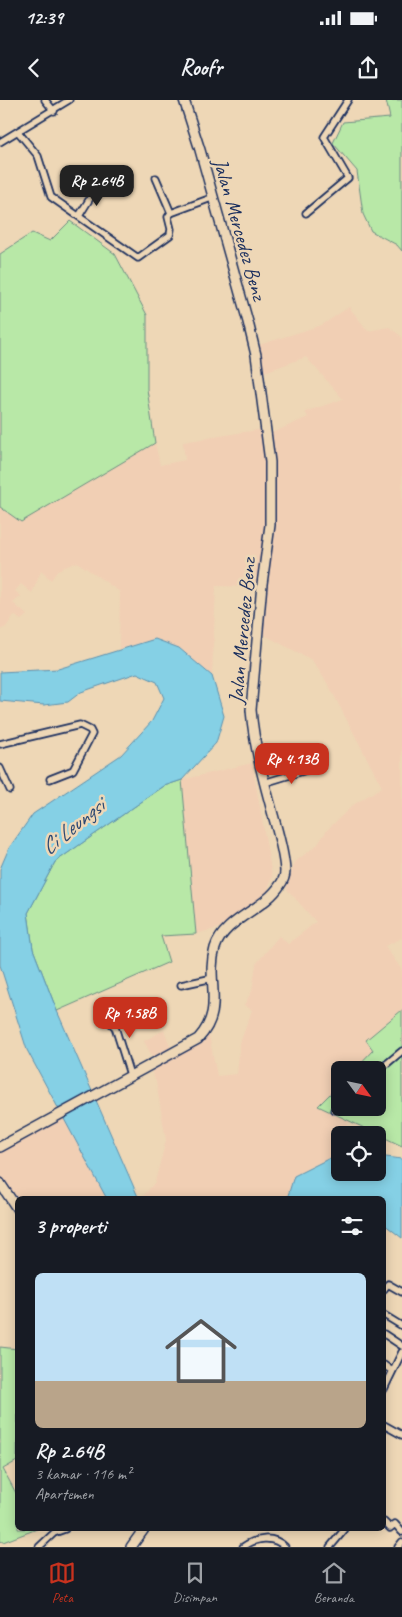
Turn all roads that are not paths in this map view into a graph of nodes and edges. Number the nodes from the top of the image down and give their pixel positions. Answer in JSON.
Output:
{"nodes":[{"id":1,"x":45,"y":100,"type":"edge"},
{"id":2,"x":69,"y":100,"type":"edge"},
{"id":3,"x":184,"y":100,"type":"edge"},
{"id":4,"x":348,"y":100,"type":"edge"},
{"id":5,"x":54,"y":111,"type":"junction"},
{"id":6,"x":19,"y":133,"type":"junction"},
{"id":7,"x":0,"y":142,"type":"edge"},
{"id":8,"x":156,"y":178,"type":"dead end"},
{"id":9,"x":97,"y":187,"type":"dead end"},
{"id":10,"x":214,"y":198,"type":"junction"},
{"id":11,"x":171,"y":213,"type":"junction"},
{"id":12,"x":306,"y":213,"type":"dead end"},
{"id":13,"x":79,"y":216,"type":"junction"},
{"id":14,"x":0,"y":744,"type":"edge"},
{"id":15,"x":0,"y":768,"type":"edge"},
{"id":16,"x":313,"y":768,"type":"dead end"},
{"id":17,"x":50,"y":779,"type":"dead end"},
{"id":18,"x":264,"y":783,"type":"junction"},
{"id":19,"x":10,"y":790,"type":"dead end"},
{"id":20,"x":213,"y":978,"type":"junction"},
{"id":21,"x":181,"y":985,"type":"dead end"},
{"id":22,"x":106,"y":1019,"type":"dead end"},
{"id":23,"x":402,"y":1051,"type":"edge"},
{"id":24,"x":386,"y":1064,"type":"edge"},
{"id":25,"x":130,"y":1075,"type":"junction"},
{"id":26,"x":0,"y":1147,"type":"edge"},
{"id":27,"x":0,"y":1183,"type":"edge"},
{"id":28,"x":15,"y":1206,"type":"edge"},
{"id":29,"x":386,"y":1286,"type":"edge"},
{"id":30,"x":402,"y":1292,"type":"edge"},
{"id":31,"x":386,"y":1315,"type":"edge"},
{"id":32,"x":402,"y":1326,"type":"edge"},
{"id":33,"x":386,"y":1335,"type":"edge"},
{"id":34,"x":402,"y":1346,"type":"edge"},
{"id":35,"x":402,"y":1352,"type":"edge"},
{"id":36,"x":386,"y":1366,"type":"edge"},
{"id":37,"x":392,"y":1371,"type":"junction"},
{"id":38,"x":386,"y":1384,"type":"edge"},
{"id":39,"x":386,"y":1426,"type":"edge"},
{"id":40,"x":402,"y":1435,"type":"edge"},
{"id":41,"x":386,"y":1524,"type":"edge"},
{"id":42,"x":60,"y":1531,"type":"edge"},
{"id":43,"x":143,"y":1531,"type":"edge"},
{"id":44,"x":343,"y":1531,"type":"edge"},
{"id":45,"x":402,"y":1532,"type":"edge"},
{"id":46,"x":402,"y":1542,"type":"edge"},
{"id":47,"x":39,"y":1547,"type":"edge"},
{"id":48,"x":131,"y":1547,"type":"edge"},
{"id":49,"x":243,"y":1547,"type":"edge"},
{"id":50,"x":285,"y":1547,"type":"edge"},
{"id":51,"x":330,"y":1547,"type":"edge"},
{"id":52,"x":398,"y":1547,"type":"edge"}],
"edges":[{"from":1,"to":5,"type":"street"},
{"from":2,"to":5,"type":"street"},
{"from":3,"to":10,"type":"main road","name":"Jalan Mercedez Benz"},
{"from":4,"to":12,"type":"street"},
{"from":5,"to":6,"type":"street"},
{"from":6,"to":7,"type":"street"},
{"from":6,"to":13,"type":"street"},
{"from":8,"to":11,"type":"street"},
{"from":9,"to":13,"type":"street"},
{"from":10,"to":11,"type":"street"},
{"from":10,"to":18,"type":"main road","name":"Jalan Mercedez Benz"},
{"from":11,"to":13,"type":"street"},
{"from":14,"to":17,"type":"street"},
{"from":15,"to":19,"type":"street"},
{"from":16,"to":18,"type":"street"},
{"from":18,"to":20,"type":"main road","name":"Jalan Mercedez Benz"},
{"from":20,"to":21,"type":"street"},
{"from":20,"to":25,"type":"main road","name":"Jalan Mercedez Benz"},
{"from":22,"to":25,"type":"street"},
{"from":23,"to":24,"type":"street"},
{"from":25,"to":26,"type":"main road","name":"Jalan Mercedez Benz"},
{"from":27,"to":28,"type":"main road"},
{"from":29,"to":30,"type":"street"},
{"from":31,"to":32,"type":"street"},
{"from":33,"to":34,"type":"street"},
{"from":35,"to":37,"type":"street"},
{"from":36,"to":37,"type":"street"},
{"from":37,"to":38,"type":"street"},
{"from":39,"to":40,"type":"street"},
{"from":41,"to":45,"type":"street"},
{"from":42,"to":47,"type":"street"},
{"from":43,"to":48,"type":"main road"},
{"from":44,"to":51,"type":"street"},
{"from":46,"to":52,"type":"street"},
{"from":49,"to":50,"type":"street"}]}
